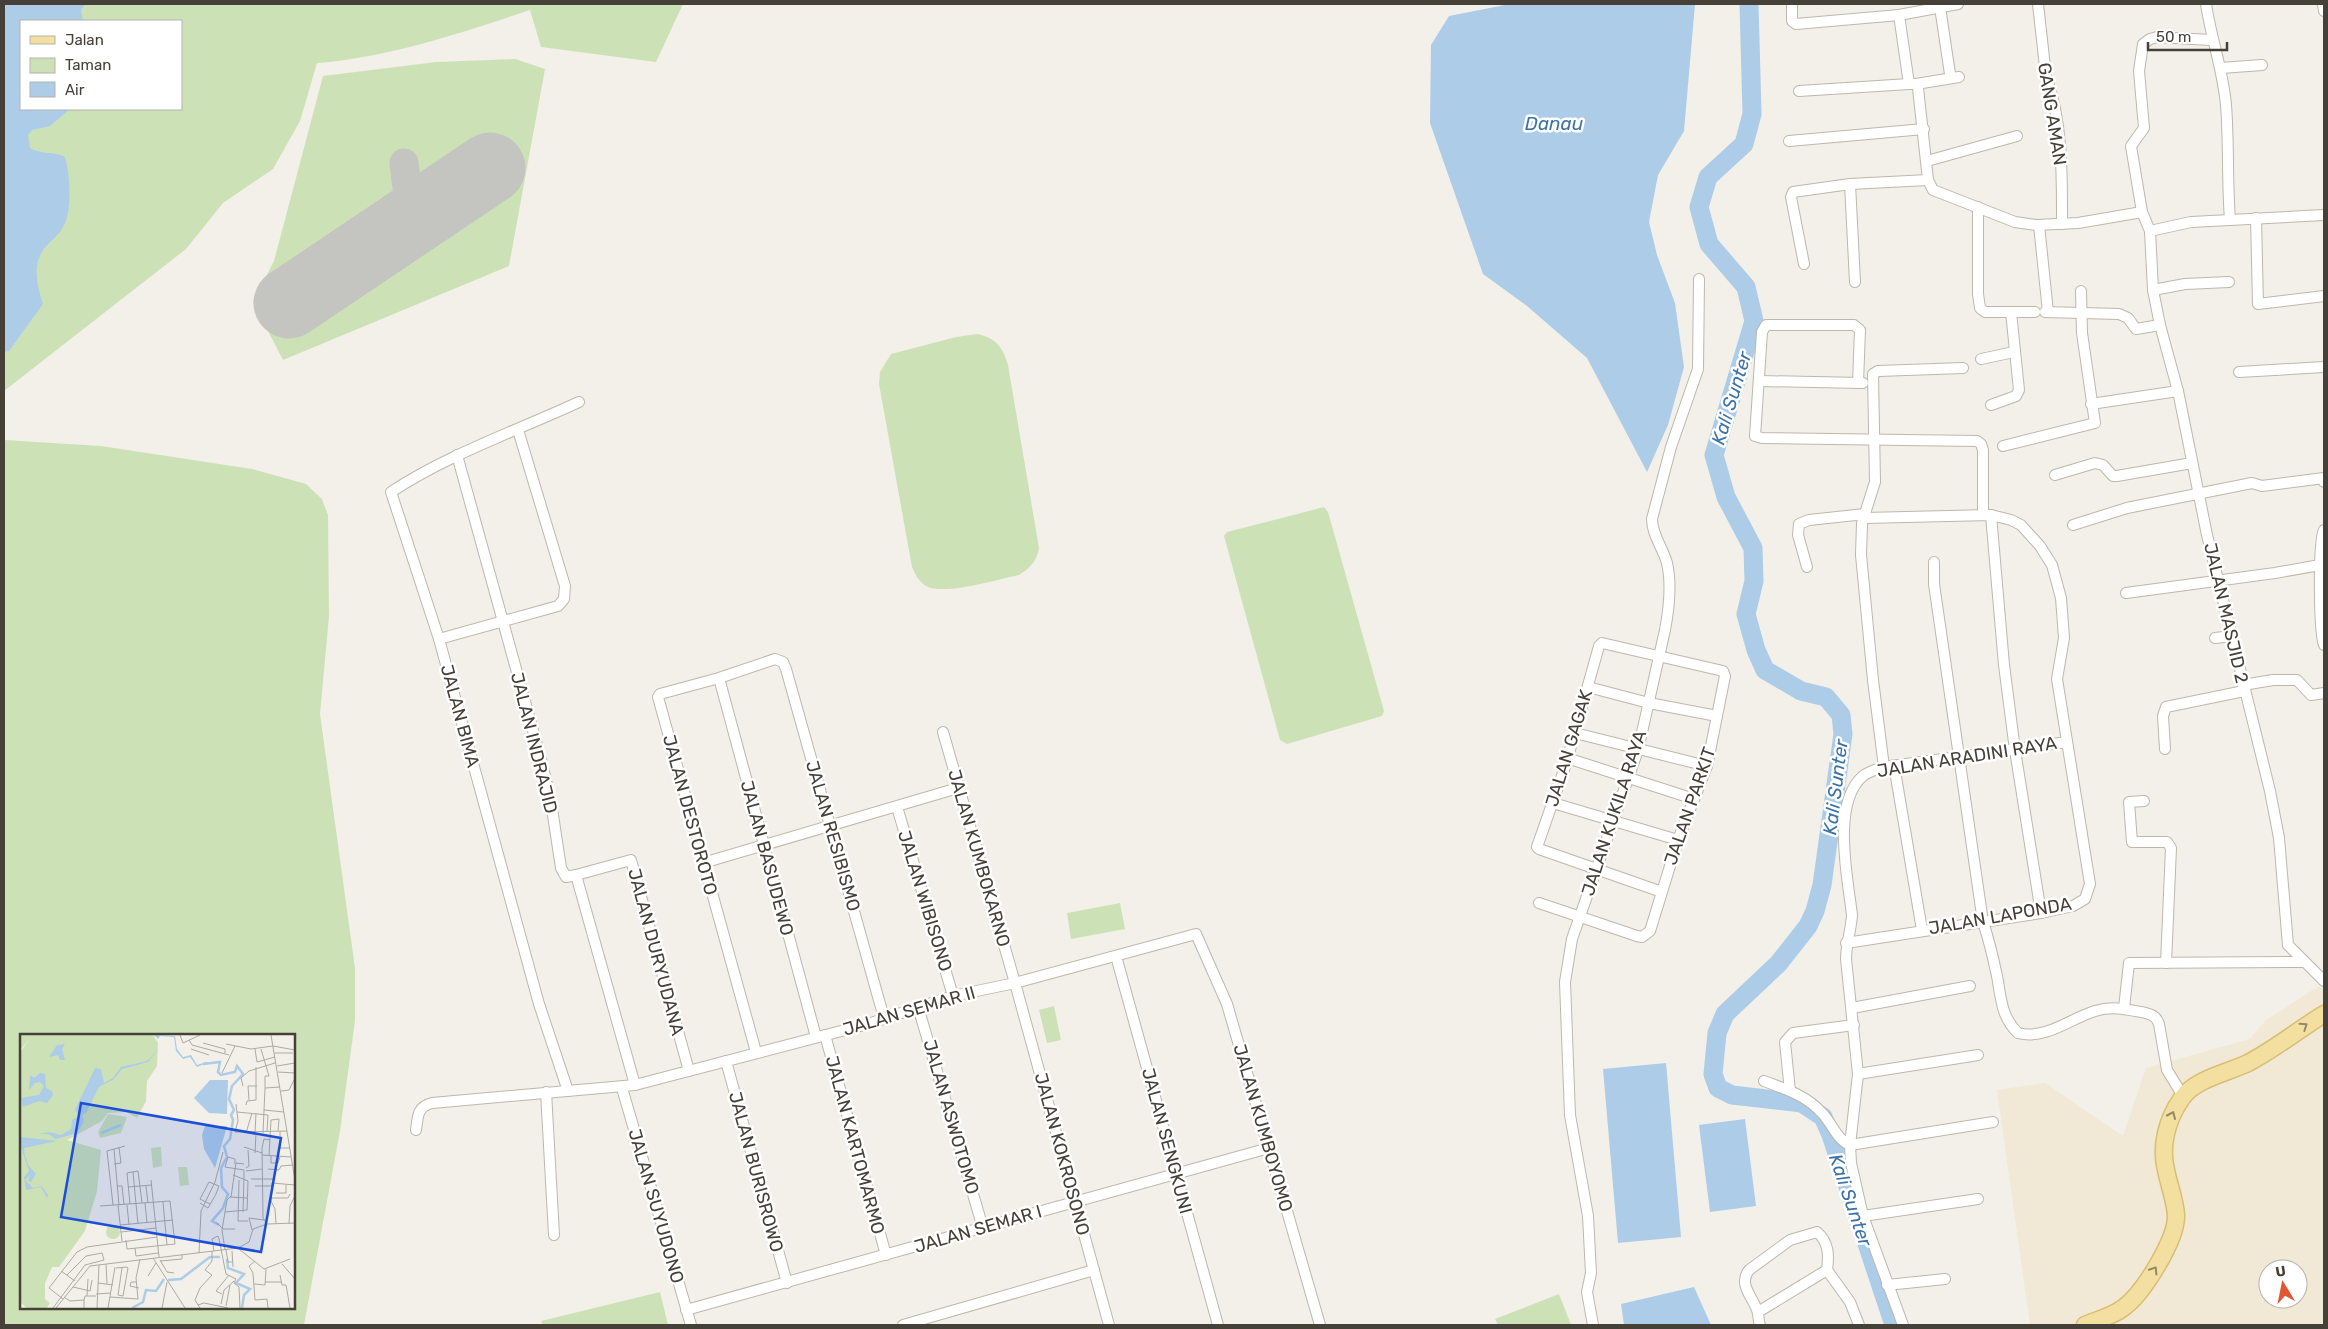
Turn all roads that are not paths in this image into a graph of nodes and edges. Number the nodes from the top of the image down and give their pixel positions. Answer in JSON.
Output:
{"nodes":[{"id":1,"x":1792,"y":4,"type":"edge"},
{"id":2,"x":1958,"y":4,"type":"edge"},
{"id":3,"x":2038,"y":4,"type":"edge"},
{"id":4,"x":2206,"y":4,"type":"edge"},
{"id":5,"x":2323,"y":4,"type":"edge"},
{"id":6,"x":1922,"y":7,"type":"edge"},
{"id":7,"x":1940,"y":7,"type":"junction"},
{"id":8,"x":2324,"y":11,"type":"edge"},
{"id":9,"x":1899,"y":14,"type":"junction"},
{"id":10,"x":2212,"y":40,"type":"junction"},
{"id":11,"x":2262,"y":65,"type":"dead end"},
{"id":12,"x":2221,"y":68,"type":"junction"},
{"id":13,"x":1912,"y":84,"type":"junction"},
{"id":14,"x":1799,"y":92,"type":"dead end"},
{"id":15,"x":1924,"y":129,"type":"junction"},
{"id":16,"x":2018,"y":136,"type":"dead end"},
{"id":17,"x":1789,"y":141,"type":"dead end"},
{"id":18,"x":1927,"y":161,"type":"junction"},
{"id":19,"x":1928,"y":180,"type":"junction"},
{"id":20,"x":1850,"y":184,"type":"junction"},
{"id":21,"x":1978,"y":206,"type":"junction"},
{"id":22,"x":2142,"y":212,"type":"junction"},
{"id":23,"x":2324,"y":215,"type":"edge"},
{"id":24,"x":2256,"y":218,"type":"junction"},
{"id":25,"x":2230,"y":220,"type":"junction"},
{"id":26,"x":2062,"y":224,"type":"junction"},
{"id":27,"x":2039,"y":225,"type":"junction"},
{"id":28,"x":2150,"y":231,"type":"junction"},
{"id":29,"x":1804,"y":264,"type":"dead end"},
{"id":30,"x":1699,"y":279,"type":"dead end"},
{"id":31,"x":1855,"y":282,"type":"dead end"},
{"id":32,"x":2230,"y":282,"type":"dead end"},
{"id":33,"x":2153,"y":290,"type":"junction"},
{"id":34,"x":2081,"y":291,"type":"dead end"},
{"id":35,"x":2324,"y":296,"type":"edge"},
{"id":36,"x":2011,"y":312,"type":"junction"},
{"id":37,"x":2042,"y":312,"type":"junction"},
{"id":38,"x":2082,"y":312,"type":"junction"},
{"id":39,"x":2160,"y":325,"type":"junction"},
{"id":40,"x":2014,"y":352,"type":"junction"},
{"id":41,"x":1981,"y":359,"type":"dead end"},
{"id":42,"x":2324,"y":366,"type":"edge"},
{"id":43,"x":1963,"y":368,"type":"dead end"},
{"id":44,"x":2239,"y":372,"type":"dead end"},
{"id":45,"x":1760,"y":381,"type":"junction"},
{"id":46,"x":1871,"y":382,"type":"junction"},
{"id":47,"x":1858,"y":383,"type":"junction"},
{"id":48,"x":2178,"y":391,"type":"junction"},
{"id":49,"x":579,"y":402,"type":"dead end"},
{"id":50,"x":2091,"y":404,"type":"junction"},
{"id":51,"x":1990,"y":405,"type":"dead end"},
{"id":52,"x":518,"y":430,"type":"junction"},
{"id":53,"x":1874,"y":438,"type":"junction"},
{"id":54,"x":2003,"y":446,"type":"dead end"},
{"id":55,"x":457,"y":455,"type":"junction"},
{"id":56,"x":2192,"y":463,"type":"junction"},
{"id":57,"x":2055,"y":475,"type":"dead end"},
{"id":58,"x":2324,"y":482,"type":"edge"},
{"id":59,"x":2200,"y":494,"type":"junction"},
{"id":60,"x":1987,"y":515,"type":"junction"},
{"id":61,"x":1864,"y":516,"type":"junction"},
{"id":62,"x":2073,"y":525,"type":"dead end"},
{"id":63,"x":2324,"y":530,"type":"edge"},
{"id":64,"x":1934,"y":562,"type":"dead end"},
{"id":65,"x":2320,"y":564,"type":"junction"},
{"id":66,"x":1807,"y":567,"type":"dead end"},
{"id":67,"x":2219,"y":581,"type":"junction"},
{"id":68,"x":2126,"y":593,"type":"dead end"},
{"id":69,"x":503,"y":620,"type":"junction"},
{"id":70,"x":2323,"y":620,"type":"edge"},
{"id":71,"x":2232,"y":636,"type":"junction"},
{"id":72,"x":2214,"y":638,"type":"dead end"},
{"id":73,"x":439,"y":639,"type":"junction"},
{"id":74,"x":2324,"y":645,"type":"edge"},
{"id":75,"x":1658,"y":654,"type":"junction"},
{"id":76,"x":775,"y":660,"type":"joint"},
{"id":77,"x":719,"y":678,"type":"junction"},
{"id":78,"x":1588,"y":687,"type":"junction"},
{"id":79,"x":2244,"y":688,"type":"junction"},
{"id":80,"x":2324,"y":693,"type":"edge"},
{"id":81,"x":1648,"y":703,"type":"junction"},
{"id":82,"x":1717,"y":716,"type":"junction"},
{"id":83,"x":943,"y":732,"type":"dead end"},
{"id":84,"x":1575,"y":733,"type":"junction"},
{"id":85,"x":2067,"y":742,"type":"junction"},
{"id":86,"x":1638,"y":750,"type":"junction"},
{"id":87,"x":2015,"y":750,"type":"junction"},
{"id":88,"x":2165,"y":750,"type":"dead end"},
{"id":89,"x":1959,"y":756,"type":"junction"},
{"id":90,"x":1568,"y":758,"type":"junction"},
{"id":91,"x":1707,"y":766,"type":"junction"},
{"id":92,"x":1889,"y":766,"type":"junction"},
{"id":93,"x":1630,"y":778,"type":"junction"},
{"id":94,"x":958,"y":788,"type":"junction"},
{"id":95,"x":1694,"y":799,"type":"junction"},
{"id":96,"x":2144,"y":801,"type":"dead end"},
{"id":97,"x":1553,"y":802,"type":"junction"},
{"id":98,"x":897,"y":807,"type":"junction"},
{"id":99,"x":1613,"y":822,"type":"junction"},
{"id":100,"x":830,"y":827,"type":"junction"},
{"id":101,"x":1678,"y":840,"type":"junction"},
{"id":102,"x":764,"y":846,"type":"junction"},
{"id":103,"x":703,"y":863,"type":"junction"},
{"id":104,"x":1596,"y":870,"type":"junction"},
{"id":105,"x":576,"y":875,"type":"junction"},
{"id":106,"x":1662,"y":892,"type":"junction"},
{"id":107,"x":1539,"y":902,"type":"dead end"},
{"id":108,"x":2041,"y":913,"type":"junction"},
{"id":109,"x":1580,"y":916,"type":"junction"},
{"id":110,"x":1983,"y":922,"type":"junction"},
{"id":111,"x":1922,"y":930,"type":"junction"},
{"id":112,"x":1196,"y":934,"type":"joint"},
{"id":113,"x":1846,"y":943,"type":"junction"},
{"id":114,"x":1116,"y":956,"type":"junction"},
{"id":115,"x":2303,"y":962,"type":"junction"},
{"id":116,"x":2166,"y":963,"type":"junction"},
{"id":117,"x":2324,"y":981,"type":"edge"},
{"id":118,"x":1015,"y":983,"type":"junction"},
{"id":119,"x":1970,"y":986,"type":"dead end"},
{"id":120,"x":953,"y":996,"type":"junction"},
{"id":121,"x":918,"y":1007,"type":"junction"},
{"id":122,"x":1852,"y":1008,"type":"junction"},
{"id":123,"x":2124,"y":1008,"type":"junction"},
{"id":124,"x":2324,"y":1014,"type":"edge"},
{"id":125,"x":884,"y":1018,"type":"junction"},
{"id":126,"x":1854,"y":1025,"type":"junction"},
{"id":127,"x":820,"y":1036,"type":"junction"},
{"id":128,"x":756,"y":1052,"type":"junction"},
{"id":129,"x":1978,"y":1055,"type":"dead end"},
{"id":130,"x":726,"y":1061,"type":"junction"},
{"id":131,"x":689,"y":1071,"type":"junction"},
{"id":132,"x":1858,"y":1074,"type":"junction"},
{"id":133,"x":1764,"y":1081,"type":"dead end"},
{"id":134,"x":635,"y":1085,"type":"junction"},
{"id":135,"x":622,"y":1088,"type":"junction"},
{"id":136,"x":568,"y":1091,"type":"junction"},
{"id":137,"x":1790,"y":1091,"type":"junction"},
{"id":138,"x":546,"y":1092,"type":"junction"},
{"id":139,"x":2183,"y":1096,"type":"junction"},
{"id":140,"x":1993,"y":1122,"type":"dead end"},
{"id":141,"x":416,"y":1130,"type":"dead end"},
{"id":142,"x":1850,"y":1145,"type":"junction"},
{"id":143,"x":1269,"y":1148,"type":"junction"},
{"id":144,"x":1176,"y":1173,"type":"junction"},
{"id":145,"x":1978,"y":1199,"type":"dead end"},
{"id":146,"x":1076,"y":1202,"type":"junction"},
{"id":147,"x":1863,"y":1216,"type":"junction"},
{"id":148,"x":983,"y":1228,"type":"junction"},
{"id":149,"x":554,"y":1234,"type":"dead end"},
{"id":150,"x":886,"y":1256,"type":"junction"},
{"id":151,"x":1094,"y":1270,"type":"junction"},
{"id":152,"x":1827,"y":1270,"type":"junction"},
{"id":153,"x":1944,"y":1279,"type":"dead end"},
{"id":154,"x":787,"y":1283,"type":"junction"},
{"id":155,"x":1887,"y":1285,"type":"junction"},
{"id":156,"x":2124,"y":1308,"type":"junction"},
{"id":157,"x":686,"y":1310,"type":"junction"},
{"id":158,"x":1758,"y":1312,"type":"junction"},
{"id":159,"x":691,"y":1325,"type":"edge"},
{"id":160,"x":903,"y":1325,"type":"edge"},
{"id":161,"x":1109,"y":1325,"type":"edge"},
{"id":162,"x":1218,"y":1325,"type":"edge"},
{"id":163,"x":1320,"y":1325,"type":"edge"},
{"id":164,"x":1593,"y":1325,"type":"edge"},
{"id":165,"x":1760,"y":1325,"type":"edge"},
{"id":166,"x":1859,"y":1325,"type":"edge"},
{"id":167,"x":1903,"y":1325,"type":"edge"},
{"id":168,"x":2085,"y":1325,"type":"edge"},
{"id":169,"x":2120,"y":1325,"type":"edge"}],
"edges":[{"from":1,"to":9,"type":"street"},
{"from":2,"to":7,"type":"street"},
{"from":3,"to":26,"type":"street","name":"GANG AMAN"},
{"from":4,"to":10,"type":"street"},
{"from":5,"to":8,"type":"street"},
{"from":6,"to":7,"type":"street"},
{"from":6,"to":9,"type":"street"},
{"from":7,"to":13,"type":"street"},
{"from":9,"to":13,"type":"street"},
{"from":10,"to":12,"type":"street"},
{"from":10,"to":22,"type":"street","name":"JALAN MASJID 2"},
{"from":11,"to":12,"type":"street"},
{"from":12,"to":25,"type":"street"},
{"from":13,"to":14,"type":"street"},
{"from":13,"to":15,"type":"street"},
{"from":15,"to":17,"type":"street"},
{"from":15,"to":18,"type":"street"},
{"from":16,"to":18,"type":"street"},
{"from":18,"to":19,"type":"street"},
{"from":19,"to":20,"type":"street"},
{"from":19,"to":21,"type":"street"},
{"from":20,"to":29,"type":"street"},
{"from":20,"to":31,"type":"street"},
{"from":21,"to":27,"type":"street"},
{"from":21,"to":36,"type":"street"},
{"from":22,"to":26,"type":"street"},
{"from":22,"to":28,"type":"street","name":"JALAN MASJID 2"},
{"from":23,"to":24,"type":"street"},
{"from":24,"to":25,"type":"street"},
{"from":24,"to":35,"type":"street"},
{"from":25,"to":28,"type":"street"},
{"from":26,"to":27,"type":"street"},
{"from":27,"to":37,"type":"street"},
{"from":28,"to":33,"type":"street","name":"JALAN MASJID 2"},
{"from":30,"to":75,"type":"street","name":"JALAN KUKILA RAYA"},
{"from":32,"to":33,"type":"street"},
{"from":33,"to":39,"type":"street","name":"JALAN MASJID 2"},
{"from":34,"to":38,"type":"street"},
{"from":36,"to":37,"type":"street"},
{"from":36,"to":40,"type":"street"},
{"from":37,"to":38,"type":"street"},
{"from":38,"to":39,"type":"street"},
{"from":38,"to":50,"type":"street"},
{"from":39,"to":48,"type":"street","name":"JALAN MASJID 2"},
{"from":40,"to":41,"type":"street"},
{"from":40,"to":51,"type":"street"},
{"from":42,"to":44,"type":"street"},
{"from":43,"to":46,"type":"street"},
{"from":45,"to":47,"type":"street"},
{"from":45,"to":47,"type":"street"},
{"from":45,"to":53,"type":"street"},
{"from":46,"to":47,"type":"street"},
{"from":46,"to":53,"type":"street"},
{"from":48,"to":50,"type":"street"},
{"from":48,"to":56,"type":"street","name":"JALAN MASJID 2"},
{"from":49,"to":52,"type":"street","name":"JALAN BIMA"},
{"from":50,"to":54,"type":"street"},
{"from":52,"to":55,"type":"street","name":"JALAN BIMA"},
{"from":52,"to":69,"type":"street"},
{"from":53,"to":60,"type":"street"},
{"from":53,"to":61,"type":"street"},
{"from":55,"to":69,"type":"street"},
{"from":55,"to":73,"type":"street","name":"JALAN BIMA"},
{"from":56,"to":57,"type":"street"},
{"from":56,"to":59,"type":"street","name":"JALAN MASJID 2"},
{"from":58,"to":59,"type":"street"},
{"from":59,"to":62,"type":"street"},
{"from":59,"to":67,"type":"street","name":"JALAN MASJID 2"},
{"from":60,"to":61,"type":"street","name":"JALAN LAPONDA"},
{"from":60,"to":85,"type":"street","name":"JALAN LAPONDA"},
{"from":60,"to":87,"type":"street"},
{"from":61,"to":66,"type":"street","name":"JALAN LAPONDA"},
{"from":61,"to":92,"type":"street"},
{"from":63,"to":65,"type":"street"},
{"from":64,"to":89,"type":"street"},
{"from":65,"to":67,"type":"street"},
{"from":65,"to":70,"type":"street"},
{"from":67,"to":68,"type":"street"},
{"from":67,"to":71,"type":"street","name":"JALAN MASJID 2"},
{"from":69,"to":73,"type":"street"},
{"from":69,"to":105,"type":"street","name":"JALAN INDRAJID"},
{"from":70,"to":74,"type":"street"},
{"from":71,"to":72,"type":"street"},
{"from":71,"to":79,"type":"street","name":"JALAN MASJID 2"},
{"from":73,"to":136,"type":"street","name":"JALAN BIMA"},
{"from":75,"to":78,"type":"street","name":"JALAN GAGAK"},
{"from":75,"to":81,"type":"street","name":"JALAN KUKILA RAYA"},
{"from":75,"to":82,"type":"street","name":"JALAN PARKIT"},
{"from":76,"to":77,"type":"street","name":"JALAN DESTOROTO"},
{"from":76,"to":100,"type":"street","name":"JALAN RESIBISMO"},
{"from":77,"to":102,"type":"street","name":"JALAN BASUDEWO"},
{"from":77,"to":103,"type":"street","name":"JALAN DESTOROTO"},
{"from":78,"to":81,"type":"street"},
{"from":78,"to":84,"type":"street","name":"JALAN GAGAK"},
{"from":79,"to":80,"type":"street"},
{"from":79,"to":88,"type":"street"},
{"from":79,"to":115,"type":"street","name":"JALAN MASJID 2"},
{"from":81,"to":82,"type":"street"},
{"from":81,"to":86,"type":"street","name":"JALAN KUKILA RAYA"},
{"from":82,"to":91,"type":"street","name":"JALAN PARKIT"},
{"from":83,"to":94,"type":"street","name":"JALAN KUMBOKARNO"},
{"from":84,"to":86,"type":"street"},
{"from":84,"to":90,"type":"street","name":"JALAN GAGAK"},
{"from":85,"to":87,"type":"street","name":"JALAN ARADINI RAYA"},
{"from":85,"to":108,"type":"street","name":"JALAN LAPONDA"},
{"from":86,"to":91,"type":"street"},
{"from":86,"to":93,"type":"street","name":"JALAN KUKILA RAYA"},
{"from":87,"to":89,"type":"street","name":"JALAN ARADINI RAYA"},
{"from":87,"to":108,"type":"street"},
{"from":89,"to":92,"type":"street","name":"JALAN ARADINI RAYA"},
{"from":89,"to":110,"type":"street"},
{"from":90,"to":93,"type":"street"},
{"from":90,"to":97,"type":"street","name":"JALAN GAGAK"},
{"from":91,"to":95,"type":"street","name":"JALAN PARKIT"},
{"from":92,"to":111,"type":"street"},
{"from":92,"to":113,"type":"street","name":"JALAN ARADINI RAYA"},
{"from":93,"to":95,"type":"street"},
{"from":93,"to":99,"type":"street","name":"JALAN KUKILA RAYA"},
{"from":94,"to":98,"type":"street"},
{"from":94,"to":118,"type":"street","name":"JALAN KUMBOKARNO"},
{"from":95,"to":101,"type":"street","name":"JALAN PARKIT"},
{"from":96,"to":116,"type":"street"},
{"from":97,"to":99,"type":"street"},
{"from":97,"to":104,"type":"street","name":"JALAN GAGAK"},
{"from":98,"to":100,"type":"street"},
{"from":98,"to":120,"type":"street","name":"JALAN WIBISONO"},
{"from":99,"to":101,"type":"street"},
{"from":99,"to":104,"type":"street","name":"JALAN KUKILA RAYA"},
{"from":100,"to":102,"type":"street"},
{"from":100,"to":125,"type":"street","name":"JALAN RESIBISMO"},
{"from":101,"to":106,"type":"street","name":"JALAN PARKIT"},
{"from":102,"to":103,"type":"street"},
{"from":102,"to":127,"type":"street","name":"JALAN BASUDEWO"},
{"from":103,"to":128,"type":"street","name":"JALAN DESTOROTO"},
{"from":104,"to":106,"type":"street"},
{"from":104,"to":109,"type":"street","name":"JALAN KUKILA RAYA"},
{"from":105,"to":131,"type":"street","name":"JALAN DURYUDANA"},
{"from":105,"to":134,"type":"street"},
{"from":106,"to":109,"type":"street","name":"JALAN PARKIT"},
{"from":107,"to":109,"type":"street"},
{"from":108,"to":110,"type":"street","name":"JALAN LAPONDA"},
{"from":109,"to":164,"type":"street","name":"JALAN KUKILA RAYA"},
{"from":110,"to":111,"type":"street","name":"JALAN LAPONDA"},
{"from":110,"to":123,"type":"street"},
{"from":111,"to":113,"type":"street","name":"JALAN LAPONDA"},
{"from":112,"to":114,"type":"street","name":"JALAN SEMAR II"},
{"from":112,"to":143,"type":"street","name":"JALAN KUMBOYOMO"},
{"from":113,"to":122,"type":"street","name":"JALAN ARADINI RAYA"},
{"from":114,"to":118,"type":"street","name":"JALAN SEMAR II"},
{"from":114,"to":144,"type":"street","name":"JALAN SENGKUNI"},
{"from":115,"to":116,"type":"street"},
{"from":115,"to":117,"type":"street","name":"JALAN MASJID 2"},
{"from":116,"to":123,"type":"street"},
{"from":118,"to":120,"type":"street","name":"JALAN SEMAR II"},
{"from":118,"to":146,"type":"street","name":"JALAN KOKROSONO"},
{"from":119,"to":122,"type":"street"},
{"from":120,"to":121,"type":"street","name":"JALAN SEMAR II"},
{"from":121,"to":125,"type":"street","name":"JALAN SEMAR II"},
{"from":121,"to":148,"type":"street","name":"JALAN ASWOTOMO"},
{"from":122,"to":126,"type":"street","name":"JALAN ARADINI RAYA"},
{"from":123,"to":139,"type":"street"},
{"from":139,"to":124,"type":"main road","one_way":true},
{"from":125,"to":127,"type":"street","name":"JALAN SEMAR II"},
{"from":126,"to":132,"type":"street","name":"JALAN ARADINI RAYA"},
{"from":126,"to":137,"type":"street"},
{"from":127,"to":128,"type":"street","name":"JALAN SEMAR II"},
{"from":127,"to":150,"type":"street","name":"JALAN KARTOMARMO"},
{"from":128,"to":130,"type":"street","name":"JALAN SEMAR II"},
{"from":129,"to":132,"type":"street"},
{"from":130,"to":131,"type":"street","name":"JALAN SEMAR II"},
{"from":130,"to":154,"type":"street","name":"JALAN BURISROWO"},
{"from":131,"to":134,"type":"street","name":"JALAN SEMAR II"},
{"from":132,"to":142,"type":"street","name":"JALAN ARADINI RAYA"},
{"from":133,"to":137,"type":"street"},
{"from":134,"to":135,"type":"street","name":"JALAN SEMAR II"},
{"from":135,"to":136,"type":"street"},
{"from":135,"to":157,"type":"street","name":"JALAN SUYUDONO"},
{"from":136,"to":138,"type":"street"},
{"from":137,"to":142,"type":"street"},
{"from":138,"to":141,"type":"street"},
{"from":138,"to":149,"type":"street"},
{"from":156,"to":139,"type":"main road","one_way":true},
{"from":140,"to":142,"type":"street"},
{"from":142,"to":147,"type":"street","name":"JALAN ARADINI RAYA"},
{"from":143,"to":144,"type":"street","name":"JALAN SEMAR I"},
{"from":143,"to":163,"type":"street","name":"JALAN KUMBOYOMO"},
{"from":144,"to":146,"type":"street","name":"JALAN SEMAR I"},
{"from":144,"to":162,"type":"street","name":"JALAN SENGKUNI"},
{"from":145,"to":147,"type":"street"},
{"from":146,"to":148,"type":"street","name":"JALAN SEMAR I"},
{"from":146,"to":151,"type":"street","name":"JALAN KOKROSONO"},
{"from":147,"to":155,"type":"street","name":"JALAN ARADINI RAYA"},
{"from":148,"to":150,"type":"street","name":"JALAN SEMAR I"},
{"from":150,"to":154,"type":"street","name":"JALAN SEMAR I"},
{"from":151,"to":160,"type":"street"},
{"from":151,"to":161,"type":"street","name":"JALAN KOKROSONO"},
{"from":152,"to":158,"type":"street"},
{"from":152,"to":158,"type":"street"},
{"from":152,"to":166,"type":"street"},
{"from":153,"to":155,"type":"street"},
{"from":154,"to":157,"type":"street","name":"JALAN SEMAR I"},
{"from":155,"to":167,"type":"street","name":"JALAN ARADINI RAYA"},
{"from":156,"to":168,"type":"main road"},
{"from":156,"to":169,"type":"main road"},
{"from":157,"to":159,"type":"street","name":"JALAN SUYUDONO"},
{"from":158,"to":165,"type":"street"}]}
